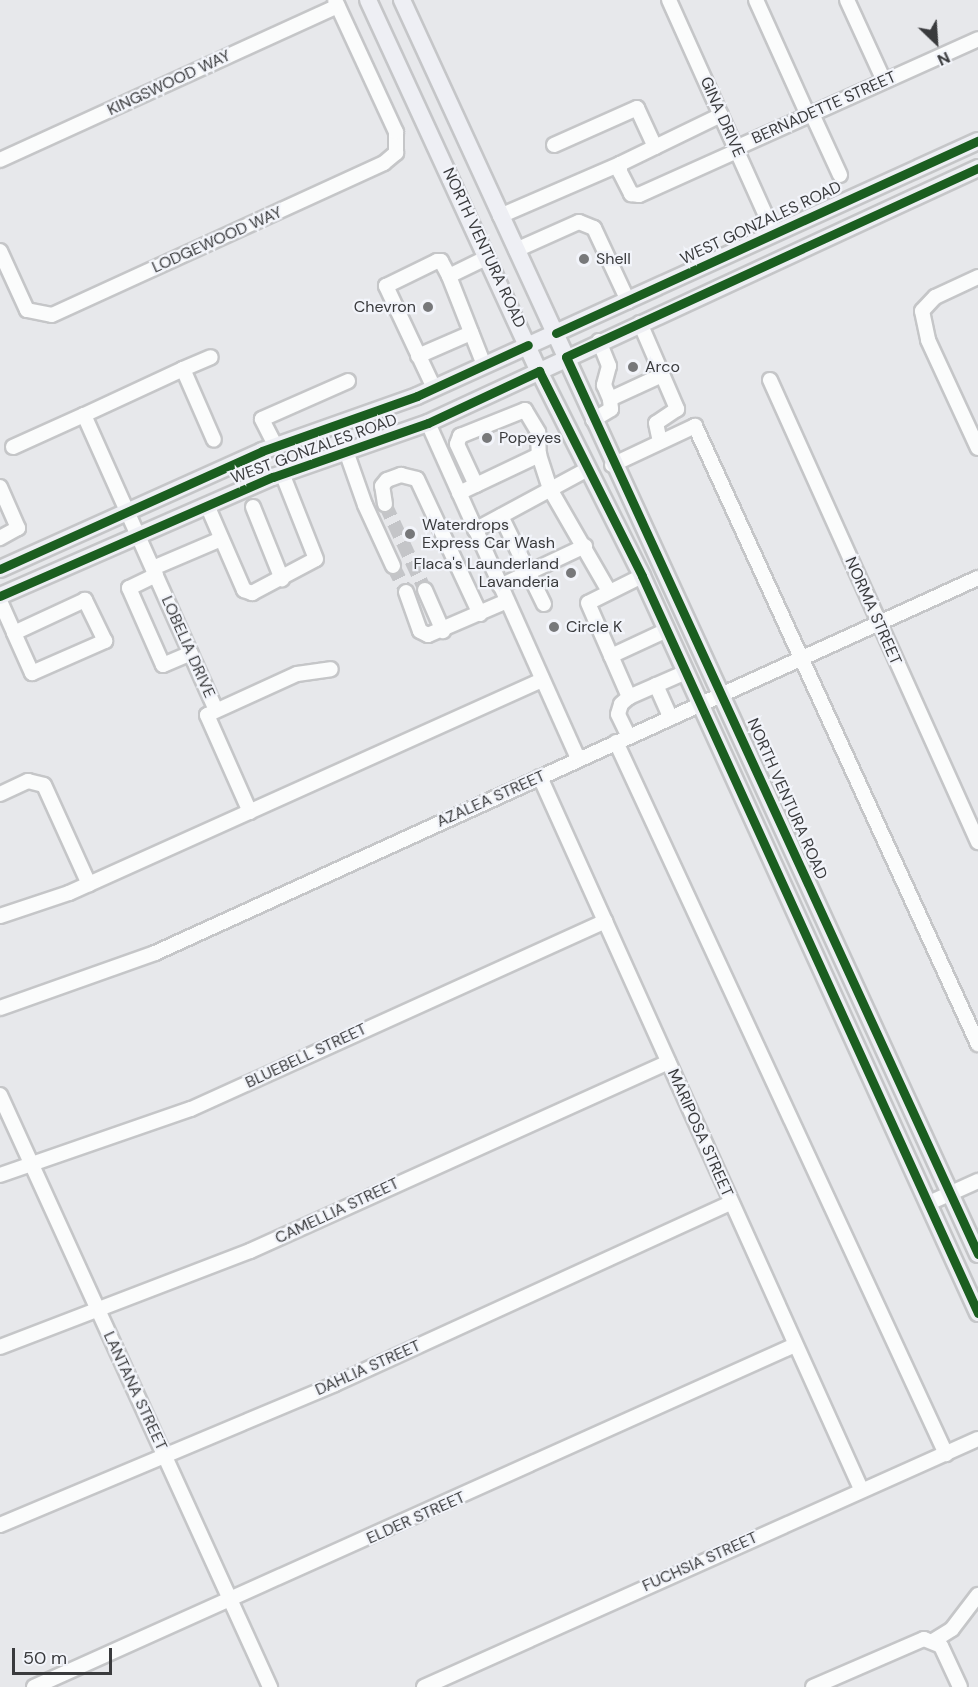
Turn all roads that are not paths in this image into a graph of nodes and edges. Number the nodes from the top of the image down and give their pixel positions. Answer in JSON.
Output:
{"nodes":[{"id":1,"x":368,"y":0,"type":"edge"},
{"id":2,"x":402,"y":0,"type":"edge"},
{"id":3,"x":669,"y":0,"type":"edge"},
{"id":4,"x":756,"y":0,"type":"edge"},
{"id":5,"x":847,"y":0,"type":"edge"},
{"id":6,"x":337,"y":3,"type":"edge"},
{"id":7,"x":978,"y":39,"type":"edge"},
{"id":8,"x":884,"y":81,"type":"junction"},
{"id":9,"x":810,"y":115,"type":"junction"},
{"id":10,"x":721,"y":116,"type":"junction"},
{"id":11,"x":978,"y":141,"type":"edge"},
{"id":12,"x":554,"y":146,"type":"dead end"},
{"id":13,"x":655,"y":147,"type":"junction"},
{"id":14,"x":736,"y":150,"type":"junction"},
{"id":15,"x":0,"y":160,"type":"edge"},
{"id":16,"x":620,"y":164,"type":"junction"},
{"id":17,"x":978,"y":168,"type":"edge"},
{"id":18,"x":840,"y":175,"type":"dead end"},
{"id":19,"x":500,"y":216,"type":"junction"},
{"id":20,"x":774,"y":234,"type":"junction"},
{"id":21,"x":516,"y":250,"type":"junction"},
{"id":22,"x":0,"y":251,"type":"edge"},
{"id":23,"x":488,"y":257,"type":"junction"},
{"id":24,"x":449,"y":276,"type":"junction"},
{"id":25,"x":978,"y":277,"type":"edge"},
{"id":26,"x":628,"y":301,"type":"junction"},
{"id":27,"x":640,"y":323,"type":"junction"},
{"id":28,"x":471,"y":333,"type":"junction"},
{"id":29,"x":556,"y":333,"type":"junction"},
{"id":30,"x":599,"y":341,"type":"junction"},
{"id":31,"x":528,"y":345,"type":"junction"},
{"id":32,"x":418,"y":356,"type":"junction"},
{"id":33,"x":211,"y":357,"type":"dead end"},
{"id":34,"x":566,"y":357,"type":"junction"},
{"id":35,"x":484,"y":365,"type":"junction"},
{"id":36,"x":183,"y":369,"type":"junction"},
{"id":37,"x":539,"y":371,"type":"junction"},
{"id":38,"x":662,"y":375,"type":"junction"},
{"id":39,"x":770,"y":380,"type":"dead end"},
{"id":40,"x":348,"y":381,"type":"dead end"},
{"id":41,"x":434,"y":388,"type":"junction"},
{"id":42,"x":610,"y":399,"type":"junction"},
{"id":43,"x":84,"y":415,"type":"junction"},
{"id":44,"x":593,"y":420,"type":"junction"},
{"id":45,"x":429,"y":423,"type":"junction"},
{"id":46,"x":214,"y":440,"type":"dead end"},
{"id":47,"x":660,"y":442,"type":"junction"},
{"id":48,"x":275,"y":445,"type":"junction"},
{"id":49,"x":13,"y":447,"type":"dead end"},
{"id":50,"x":978,"y":448,"type":"edge"},
{"id":51,"x":346,"y":451,"type":"junction"},
{"id":52,"x":539,"y":456,"type":"junction"},
{"id":53,"x":612,"y":465,"type":"junction"},
{"id":54,"x":586,"y":470,"type":"junction"},
{"id":55,"x":282,"y":473,"type":"junction"},
{"id":56,"x":476,"y":485,"type":"junction"},
{"id":57,"x":0,"y":487,"type":"edge"},
{"id":58,"x":550,"y":489,"type":"junction"},
{"id":59,"x":459,"y":493,"type":"junction"},
{"id":60,"x":385,"y":504,"type":"tunnel mouth"},
{"id":61,"x":207,"y":505,"type":"junction"},
{"id":62,"x":253,"y":507,"type":"dead end"},
{"id":63,"x":128,"y":511,"type":"junction"},
{"id":64,"x":501,"y":516,"type":"junction"},
{"id":65,"x":476,"y":530,"type":"junction"},
{"id":66,"x":138,"y":534,"type":"junction"},
{"id":67,"x":0,"y":538,"type":"edge"},
{"id":68,"x":221,"y":538,"type":"junction"},
{"id":69,"x":585,"y":546,"type":"junction"},
{"id":70,"x":393,"y":566,"type":"tunnel mouth"},
{"id":71,"x":0,"y":569,"type":"edge"},
{"id":72,"x":155,"y":572,"type":"junction"},
{"id":73,"x":528,"y":573,"type":"junction"},
{"id":74,"x":642,"y":576,"type":"junction"},
{"id":75,"x":978,"y":578,"type":"edge"},
{"id":76,"x":282,"y":579,"type":"junction"},
{"id":77,"x":500,"y":586,"type":"junction"},
{"id":78,"x":425,"y":590,"type":"tunnel mouth"},
{"id":79,"x":609,"y":591,"type":"junction"},
{"id":80,"x":406,"y":592,"type":"tunnel mouth"},
{"id":81,"x":0,"y":596,"type":"edge"},
{"id":82,"x":0,"y":601,"type":"edge"},
{"id":83,"x":507,"y":601,"type":"junction"},
{"id":84,"x":544,"y":604,"type":"dead end"},
{"id":85,"x":480,"y":614,"type":"junction"},
{"id":86,"x":878,"y":623,"type":"junction"},
{"id":87,"x":667,"y":630,"type":"junction"},
{"id":88,"x":443,"y":631,"type":"junction"},
{"id":89,"x":14,"y":633,"type":"junction"},
{"id":90,"x":191,"y":653,"type":"junction"},
{"id":91,"x":611,"y":656,"type":"junction"},
{"id":92,"x":802,"y":659,"type":"junction"},
{"id":93,"x":331,"y":669,"type":"dead end"},
{"id":94,"x":686,"y":672,"type":"junction"},
{"id":95,"x":542,"y":680,"type":"junction"},
{"id":96,"x":656,"y":685,"type":"junction"},
{"id":97,"x":723,"y":694,"type":"junction"},
{"id":98,"x":629,"y":697,"type":"junction"},
{"id":99,"x":701,"y":705,"type":"junction"},
{"id":100,"x":216,"y":710,"type":"junction"},
{"id":101,"x":671,"y":718,"type":"junction"},
{"id":102,"x":622,"y":739,"type":"junction"},
{"id":103,"x":578,"y":759,"type":"junction"},
{"id":104,"x":540,"y":777,"type":"junction"},
{"id":105,"x":0,"y":794,"type":"edge"},
{"id":106,"x":250,"y":812,"type":"junction"},
{"id":107,"x":978,"y":842,"type":"edge"},
{"id":108,"x":89,"y":884,"type":"junction"},
{"id":109,"x":0,"y":916,"type":"edge"},
{"id":110,"x":605,"y":921,"type":"junction"},
{"id":111,"x":0,"y":1008,"type":"edge"},
{"id":112,"x":978,"y":1044,"type":"edge"},
{"id":113,"x":668,"y":1062,"type":"junction"},
{"id":114,"x":0,"y":1095,"type":"edge"},
{"id":115,"x":31,"y":1164,"type":"junction"},
{"id":116,"x":0,"y":1175,"type":"edge"},
{"id":117,"x":978,"y":1181,"type":"edge"},
{"id":118,"x":951,"y":1194,"type":"junction"},
{"id":119,"x":731,"y":1203,"type":"junction"},
{"id":120,"x":929,"y":1203,"type":"junction"},
{"id":121,"x":978,"y":1254,"type":"edge"},
{"id":122,"x":98,"y":1309,"type":"junction"},
{"id":123,"x":978,"y":1313,"type":"edge"},
{"id":124,"x":795,"y":1345,"type":"junction"},
{"id":125,"x":0,"y":1347,"type":"edge"},
{"id":126,"x":978,"y":1439,"type":"edge"},
{"id":127,"x":164,"y":1454,"type":"junction"},
{"id":128,"x":946,"y":1454,"type":"junction"},
{"id":129,"x":861,"y":1489,"type":"junction"},
{"id":130,"x":0,"y":1525,"type":"edge"},
{"id":131,"x":978,"y":1594,"type":"edge"},
{"id":132,"x":230,"y":1601,"type":"junction"},
{"id":133,"x":933,"y":1641,"type":"junction"},
{"id":134,"x":34,"y":1687,"type":"edge"},
{"id":135,"x":270,"y":1687,"type":"edge"},
{"id":136,"x":424,"y":1687,"type":"edge"},
{"id":137,"x":813,"y":1687,"type":"edge"},
{"id":138,"x":960,"y":1687,"type":"edge"}],
"edges":[{"from":1,"to":23,"type":"main road","name":"NORTH VENTURA ROAD"},
{"from":2,"to":19,"type":"main road","name":"NORTH VENTURA ROAD"},
{"from":3,"to":10,"type":"street","name":"GINA DRIVE"},
{"from":4,"to":9,"type":"street"},
{"from":5,"to":8,"type":"street"},
{"from":6,"to":15,"type":"street","name":"KINGSWOOD WAY"},
{"from":6,"to":22,"type":"street","name":"LODGEWOOD WAY"},
{"from":7,"to":8,"type":"street","name":"BERNADETTE STREET"},
{"from":8,"to":9,"type":"street","name":"BERNADETTE STREET"},
{"from":9,"to":14,"type":"street","name":"BERNADETTE STREET"},
{"from":9,"to":18,"type":"street"},
{"from":10,"to":13,"type":"street"},
{"from":10,"to":14,"type":"street","name":"GINA DRIVE"},
{"from":11,"to":20,"type":"main road","name":"WEST GONZALES ROAD"},
{"from":12,"to":13,"type":"street"},
{"from":13,"to":16,"type":"street"},
{"from":14,"to":16,"type":"street","name":"BERNADETTE STREET"},
{"from":14,"to":20,"type":"street","name":"GINA DRIVE"},
{"from":16,"to":19,"type":"street"},
{"from":17,"to":27,"type":"main road","name":"WEST GONZALES ROAD"},
{"from":19,"to":21,"type":"main road","name":"NORTH VENTURA ROAD"},
{"from":20,"to":26,"type":"main road","name":"WEST GONZALES ROAD"},
{"from":21,"to":26,"type":"street"},
{"from":21,"to":29,"type":"main road","name":"NORTH VENTURA ROAD"},
{"from":23,"to":24,"type":"street"},
{"from":23,"to":31,"type":"main road","name":"NORTH VENTURA ROAD"},
{"from":24,"to":28,"type":"street"},
{"from":24,"to":32,"type":"street"},
{"from":25,"to":50,"type":"street"},
{"from":26,"to":29,"type":"main road","name":"WEST GONZALES ROAD"},
{"from":27,"to":30,"type":"main road","name":"WEST GONZALES ROAD"},
{"from":27,"to":38,"type":"street"},
{"from":28,"to":32,"type":"street"},
{"from":28,"to":35,"type":"street"},
{"from":29,"to":31,"type":"main road","name":"WEST GONZALES ROAD"},
{"from":29,"to":34,"type":"main road","name":"NORTH VENTURA ROAD"},
{"from":30,"to":34,"type":"main road","name":"WEST GONZALES ROAD"},
{"from":30,"to":42,"type":"street"},
{"from":31,"to":35,"type":"main road","name":"WEST GONZALES ROAD"},
{"from":31,"to":37,"type":"main road","name":"NORTH VENTURA ROAD"},
{"from":32,"to":41,"type":"street"},
{"from":33,"to":36,"type":"street"},
{"from":34,"to":37,"type":"main road","name":"WEST GONZALES ROAD"},
{"from":34,"to":44,"type":"main road","name":"NORTH VENTURA ROAD"},
{"from":35,"to":41,"type":"main road","name":"WEST GONZALES ROAD"},
{"from":36,"to":43,"type":"street"},
{"from":36,"to":46,"type":"street"},
{"from":37,"to":45,"type":"main road","name":"WEST GONZALES ROAD"},
{"from":37,"to":54,"type":"main road","name":"NORTH VENTURA ROAD"},
{"from":38,"to":42,"type":"street"},
{"from":38,"to":47,"type":"street"},
{"from":39,"to":86,"type":"street","name":"NORMA STREET"},
{"from":40,"to":48,"type":"street"},
{"from":41,"to":48,"type":"main road","name":"WEST GONZALES ROAD"},
{"from":42,"to":44,"type":"street"},
{"from":43,"to":49,"type":"street"},
{"from":43,"to":63,"type":"street","name":"LOBELIA DRIVE"},
{"from":44,"to":53,"type":"main road","name":"NORTH VENTURA ROAD"},
{"from":45,"to":51,"type":"main road","name":"WEST GONZALES ROAD"},
{"from":45,"to":59,"type":"street"},
{"from":47,"to":53,"type":"street"},
{"from":47,"to":92,"type":"street"},
{"from":48,"to":63,"type":"main road","name":"WEST GONZALES ROAD"},
{"from":51,"to":55,"type":"main road","name":"WEST GONZALES ROAD"},
{"from":51,"to":70,"type":"street"},
{"from":52,"to":56,"type":"street"},
{"from":52,"to":56,"type":"street"},
{"from":52,"to":58,"type":"street"},
{"from":53,"to":97,"type":"main road","name":"NORTH VENTURA ROAD"},
{"from":54,"to":58,"type":"street"},
{"from":54,"to":74,"type":"main road","name":"NORTH VENTURA ROAD"},
{"from":55,"to":61,"type":"main road","name":"WEST GONZALES ROAD"},
{"from":55,"to":76,"type":"street"},
{"from":56,"to":59,"type":"street"},
{"from":57,"to":67,"type":"street"},
{"from":58,"to":64,"type":"street"},
{"from":58,"to":69,"type":"street"},
{"from":59,"to":65,"type":"street"},
{"from":60,"to":85,"type":"street"},
{"from":61,"to":66,"type":"main road","name":"WEST GONZALES ROAD"},
{"from":61,"to":68,"type":"street"},
{"from":62,"to":76,"type":"street"},
{"from":63,"to":66,"type":"street","name":"LOBELIA DRIVE"},
{"from":63,"to":71,"type":"main road","name":"WEST GONZALES ROAD"},
{"from":64,"to":65,"type":"street"},
{"from":64,"to":73,"type":"street"},
{"from":65,"to":77,"type":"street"},
{"from":66,"to":72,"type":"street","name":"LOBELIA DRIVE"},
{"from":66,"to":81,"type":"main road","name":"WEST GONZALES ROAD"},
{"from":68,"to":72,"type":"street"},
{"from":68,"to":76,"type":"street"},
{"from":69,"to":73,"type":"street"},
{"from":69,"to":79,"type":"street"},
{"from":72,"to":90,"type":"street","name":"LOBELIA DRIVE"},
{"from":72,"to":90,"type":"street"},
{"from":73,"to":77,"type":"street"},
{"from":73,"to":84,"type":"street"},
{"from":74,"to":79,"type":"street"},
{"from":74,"to":87,"type":"main road","name":"NORTH VENTURA ROAD"},
{"from":75,"to":86,"type":"street","name":"AZALEA STREET"},
{"from":77,"to":83,"type":"street"},
{"from":78,"to":88,"type":"street"},
{"from":79,"to":91,"type":"street"},
{"from":80,"to":88,"type":"street"},
{"from":82,"to":89,"type":"street"},
{"from":83,"to":85,"type":"street"},
{"from":83,"to":95,"type":"street"},
{"from":85,"to":88,"type":"street"},
{"from":86,"to":92,"type":"street","name":"AZALEA STREET"},
{"from":86,"to":107,"type":"street","name":"NORMA STREET"},
{"from":87,"to":91,"type":"street"},
{"from":87,"to":94,"type":"main road","name":"NORTH VENTURA ROAD"},
{"from":89,"to":89,"type":"street"},
{"from":90,"to":100,"type":"street","name":"LOBELIA DRIVE"},
{"from":91,"to":98,"type":"street"},
{"from":92,"to":97,"type":"street","name":"AZALEA STREET"},
{"from":92,"to":112,"type":"street"},
{"from":93,"to":100,"type":"street"},
{"from":94,"to":96,"type":"street"},
{"from":94,"to":99,"type":"main road","name":"NORTH VENTURA ROAD"},
{"from":95,"to":103,"type":"street"},
{"from":95,"to":106,"type":"street"},
{"from":96,"to":98,"type":"street"},
{"from":96,"to":101,"type":"street"},
{"from":97,"to":99,"type":"street","name":"AZALEA STREET"},
{"from":97,"to":118,"type":"main road","name":"NORTH VENTURA ROAD"},
{"from":98,"to":102,"type":"street"},
{"from":99,"to":101,"type":"street","name":"AZALEA STREET"},
{"from":99,"to":120,"type":"main road","name":"NORTH VENTURA ROAD"},
{"from":100,"to":106,"type":"street","name":"LOBELIA DRIVE"},
{"from":101,"to":102,"type":"street","name":"AZALEA STREET"},
{"from":102,"to":103,"type":"street","name":"AZALEA STREET"},
{"from":102,"to":128,"type":"street"},
{"from":103,"to":104,"type":"street","name":"AZALEA STREET"},
{"from":104,"to":110,"type":"street","name":"MARIPOSA STREET"},
{"from":104,"to":111,"type":"street","name":"AZALEA STREET"},
{"from":105,"to":108,"type":"street"},
{"from":106,"to":108,"type":"street"},
{"from":108,"to":109,"type":"street"},
{"from":110,"to":113,"type":"street","name":"MARIPOSA STREET"},
{"from":110,"to":115,"type":"street","name":"BLUEBELL STREET"},
{"from":113,"to":119,"type":"street","name":"MARIPOSA STREET"},
{"from":113,"to":122,"type":"street","name":"CAMELLIA STREET"},
{"from":114,"to":115,"type":"street","name":"LANTANA STREET"},
{"from":115,"to":116,"type":"street","name":"BLUEBELL STREET"},
{"from":115,"to":122,"type":"street","name":"LANTANA STREET"},
{"from":117,"to":118,"type":"street"},
{"from":118,"to":120,"type":"street"},
{"from":118,"to":121,"type":"main road","name":"NORTH VENTURA ROAD"},
{"from":119,"to":124,"type":"street","name":"MARIPOSA STREET"},
{"from":119,"to":127,"type":"street","name":"DAHLIA STREET"},
{"from":120,"to":123,"type":"main road","name":"NORTH VENTURA ROAD"},
{"from":122,"to":125,"type":"street","name":"CAMELLIA STREET"},
{"from":122,"to":127,"type":"street","name":"LANTANA STREET"},
{"from":124,"to":129,"type":"street","name":"MARIPOSA STREET"},
{"from":124,"to":132,"type":"street","name":"ELDER STREET"},
{"from":126,"to":128,"type":"street","name":"FUCHSIA STREET"},
{"from":127,"to":130,"type":"street","name":"DAHLIA STREET"},
{"from":127,"to":132,"type":"street","name":"LANTANA STREET"},
{"from":128,"to":129,"type":"street","name":"FUCHSIA STREET"},
{"from":129,"to":136,"type":"street","name":"FUCHSIA STREET"},
{"from":131,"to":133,"type":"street"},
{"from":132,"to":134,"type":"street","name":"ELDER STREET"},
{"from":132,"to":135,"type":"street","name":"LANTANA STREET"},
{"from":133,"to":137,"type":"street"},
{"from":133,"to":138,"type":"street"}]}
